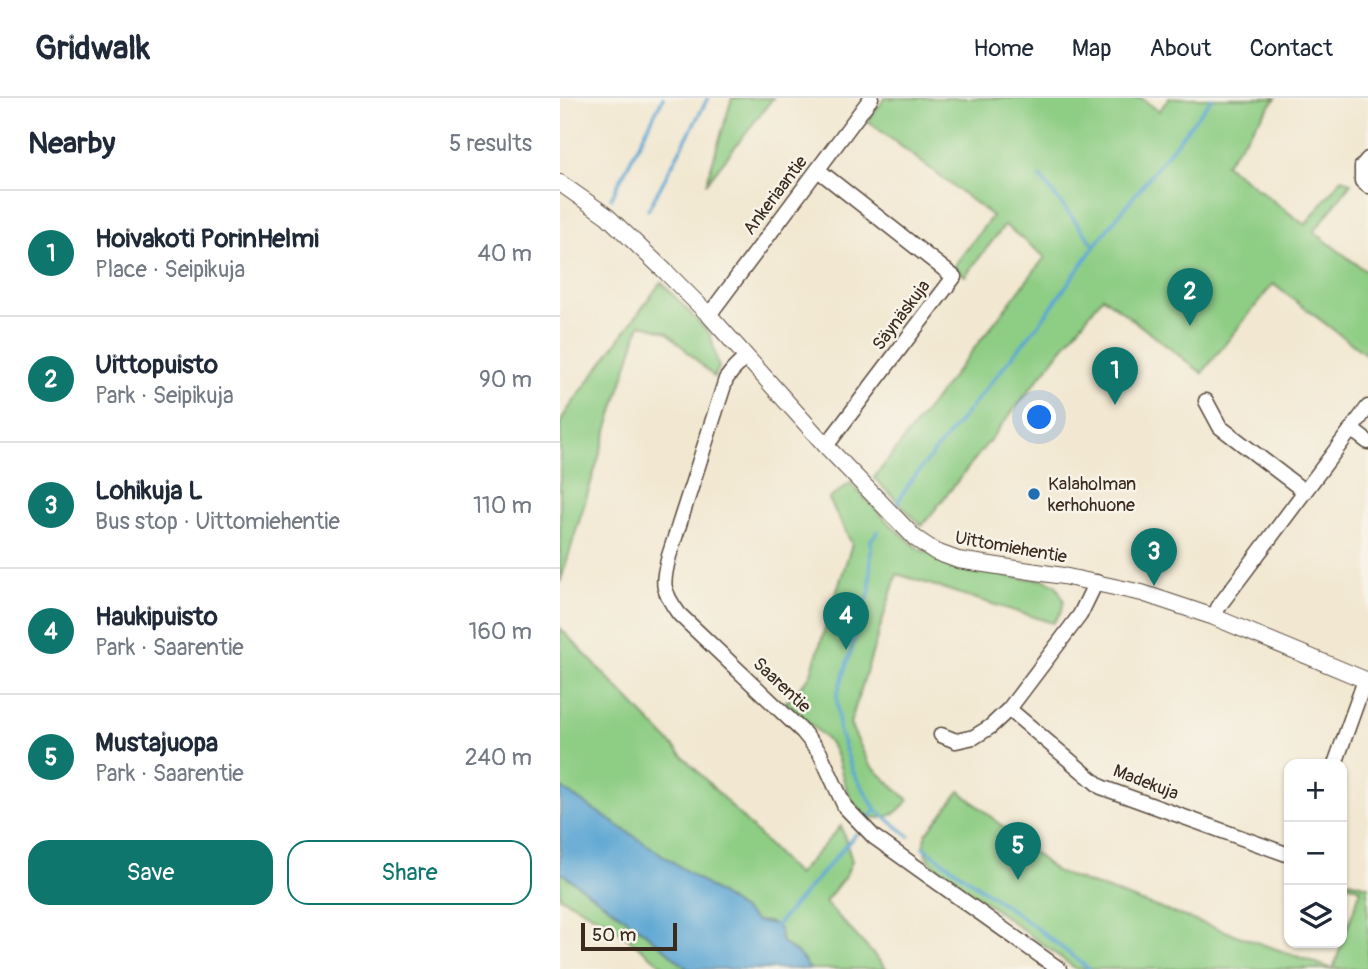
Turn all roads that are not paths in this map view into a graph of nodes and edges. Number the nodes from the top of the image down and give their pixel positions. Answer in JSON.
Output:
{"nodes":[{"id":1,"x":871,"y":98,"type":"edge"},
{"id":2,"x":1368,"y":159,"type":"edge"},
{"id":3,"x":818,"y":170,"type":"junction"},
{"id":4,"x":560,"y":183,"type":"edge"},
{"id":5,"x":1368,"y":186,"type":"edge"},
{"id":6,"x":709,"y":316,"type":"junction"},
{"id":7,"x":746,"y":357,"type":"junction"},
{"id":8,"x":1206,"y":401,"type":"dead end"},
{"id":9,"x":1368,"y":407,"type":"edge"},
{"id":10,"x":1351,"y":429,"type":"junction"},
{"id":11,"x":1368,"y":442,"type":"edge"},
{"id":12,"x":826,"y":446,"type":"junction"},
{"id":13,"x":1304,"y":491,"type":"junction"},
{"id":14,"x":1096,"y":582,"type":"junction"},
{"id":15,"x":1214,"y":617,"type":"junction"},
{"id":16,"x":1367,"y":680,"type":"edge"},
{"id":17,"x":1009,"y":709,"type":"junction"},
{"id":18,"x":941,"y":735,"type":"dead end"},
{"id":19,"x":1337,"y":759,"type":"edge"},
{"id":20,"x":1284,"y":853,"type":"edge"},
{"id":21,"x":1059,"y":969,"type":"edge"}],
"edges":[{"from":1,"to":3,"type":"street","name":"Ankeriaantie"},
{"from":2,"to":5,"type":"street"},
{"from":3,"to":6,"type":"street","name":"Ankeriaantie"},
{"from":3,"to":12,"type":"street","name":"Säynäskuja"},
{"from":4,"to":6,"type":"street","name":"Uittomiehentie"},
{"from":6,"to":7,"type":"street","name":"Uittomiehentie"},
{"from":7,"to":12,"type":"street","name":"Uittomiehentie"},
{"from":7,"to":21,"type":"street","name":"Saarentie"},
{"from":8,"to":13,"type":"street"},
{"from":9,"to":10,"type":"street"},
{"from":10,"to":11,"type":"street"},
{"from":10,"to":13,"type":"street"},
{"from":12,"to":14,"type":"street","name":"Uittomiehentie"},
{"from":13,"to":15,"type":"street"},
{"from":14,"to":15,"type":"street","name":"Uittomiehentie"},
{"from":14,"to":17,"type":"street"},
{"from":15,"to":16,"type":"street","name":"Uittomiehentie"},
{"from":16,"to":19,"type":"street"},
{"from":17,"to":18,"type":"street"},
{"from":17,"to":20,"type":"street","name":"Madekuja"}]}
